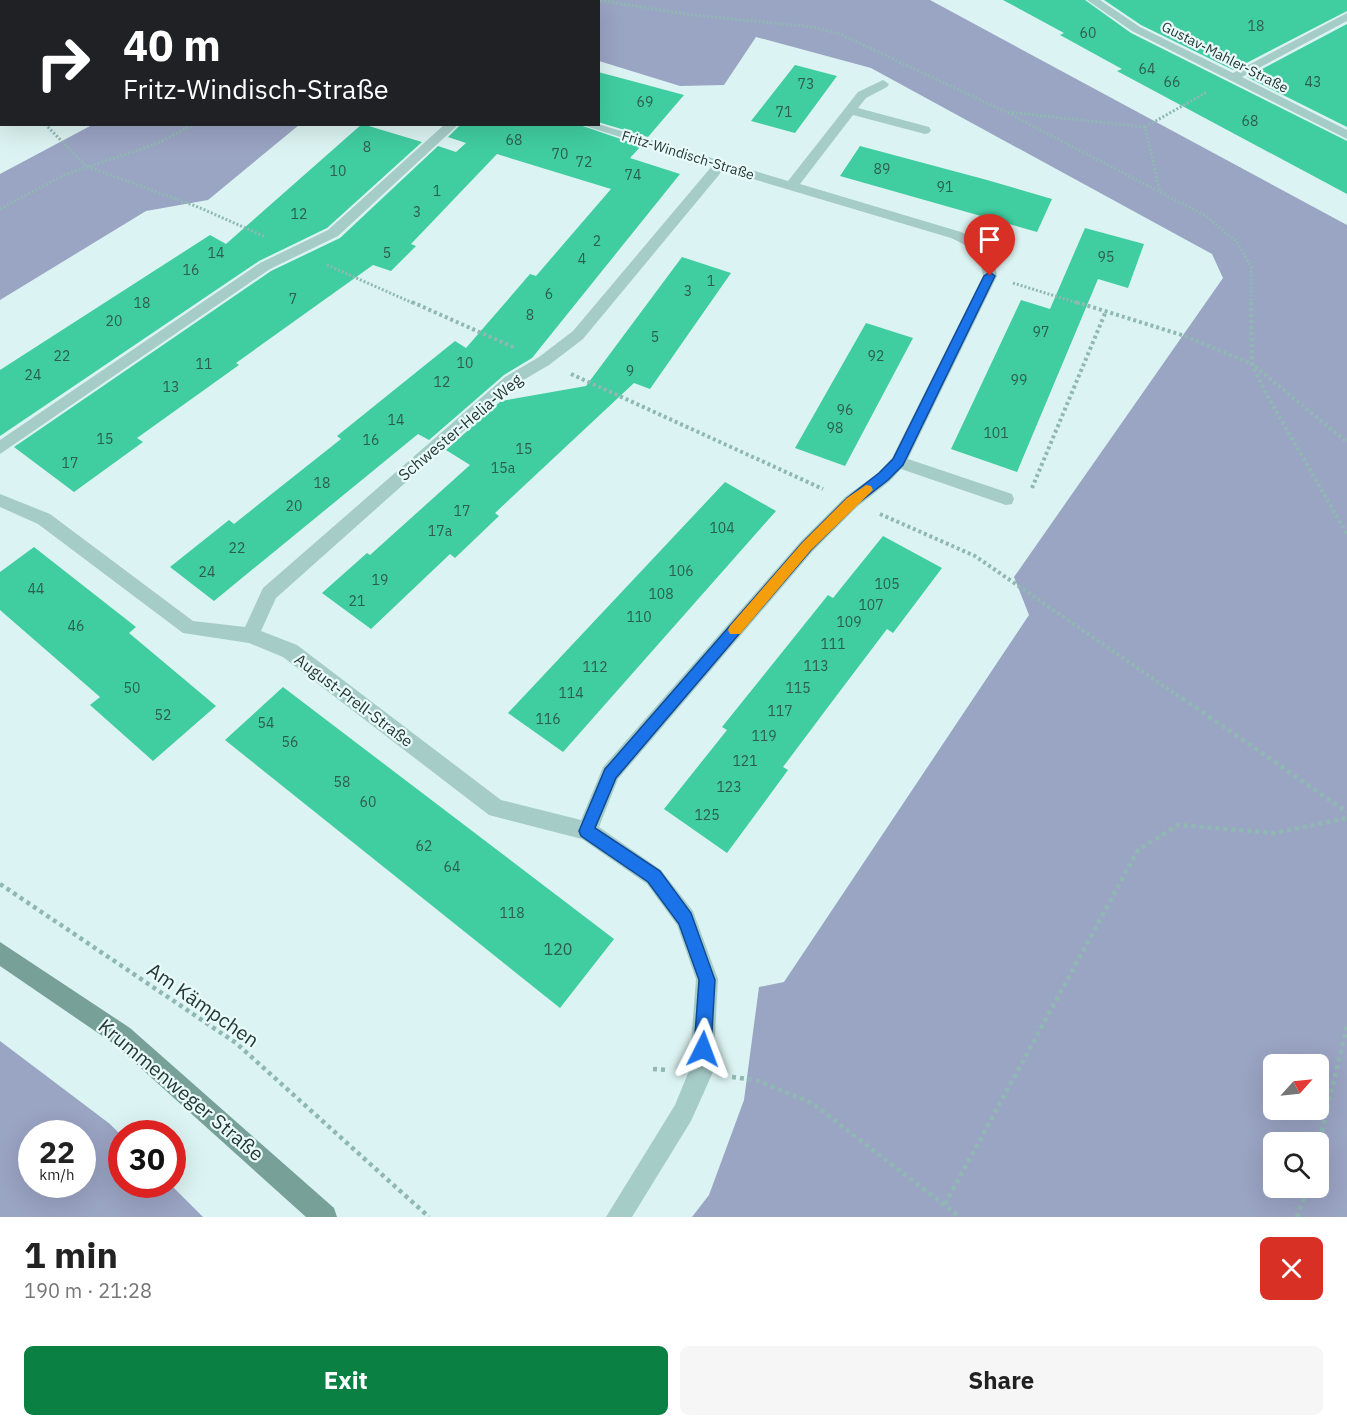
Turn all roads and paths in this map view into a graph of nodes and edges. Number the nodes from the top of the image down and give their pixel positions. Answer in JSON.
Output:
{"nodes":[{"id":1,"x":1093,"y":0,"type":"edge"},
{"id":2,"x":605,"y":1,"type":"edge"},
{"id":3,"x":1347,"y":16,"type":"edge"},
{"id":4,"x":1232,"y":78,"type":"junction"},
{"id":5,"x":883,"y":84,"type":"dead end"},
{"id":6,"x":850,"y":110,"type":"junction"},
{"id":7,"x":1004,"y":111,"type":"junction"},
{"id":8,"x":47,"y":126,"type":"edge"},
{"id":9,"x":191,"y":126,"type":"edge"},
{"id":10,"x":451,"y":126,"type":"edge"},
{"id":11,"x":592,"y":126,"type":"edge"},
{"id":12,"x":1145,"y":127,"type":"junction"},
{"id":13,"x":925,"y":130,"type":"dead end"},
{"id":14,"x":1347,"y":135,"type":"edge"},
{"id":15,"x":720,"y":165,"type":"junction"},
{"id":16,"x":87,"y":166,"type":"junction"},
{"id":17,"x":791,"y":186,"type":"junction"},
{"id":18,"x":1160,"y":191,"type":"junction"},
{"id":19,"x":198,"y":207,"type":"dead end"},
{"id":20,"x":0,"y":209,"type":"edge"},
{"id":21,"x":990,"y":276,"type":"junction"},
{"id":22,"x":1106,"y":311,"type":"junction"},
{"id":23,"x":1252,"y":364,"type":"junction"},
{"id":24,"x":1347,"y":442,"type":"edge"},
{"id":25,"x":0,"y":448,"type":"edge"},
{"id":26,"x":898,"y":462,"type":"junction"},
{"id":27,"x":1006,"y":499,"type":"joint"},
{"id":28,"x":0,"y":500,"type":"edge"},
{"id":29,"x":851,"y":502,"type":"junction"},
{"id":30,"x":1347,"y":534,"type":"edge"},
{"id":31,"x":250,"y":635,"type":"junction"},
{"id":32,"x":1347,"y":812,"type":"edge"},
{"id":33,"x":1347,"y":818,"type":"edge"},
{"id":34,"x":587,"y":831,"type":"junction"},
{"id":35,"x":0,"y":884,"type":"edge"},
{"id":36,"x":0,"y":953,"type":"edge"},
{"id":37,"x":1347,"y":1026,"type":"edge"},
{"id":38,"x":653,"y":1069,"type":"dead end"},
{"id":39,"x":701,"y":1072,"type":"junction"},
{"id":40,"x":1322,"y":1132,"type":"edge"},
{"id":41,"x":1304,"y":1198,"type":"edge"},
{"id":42,"x":945,"y":1204,"type":"junction"},
{"id":43,"x":325,"y":1217,"type":"edge"},
{"id":44,"x":429,"y":1217,"type":"edge"},
{"id":45,"x":618,"y":1217,"type":"edge"},
{"id":46,"x":960,"y":1217,"type":"edge"},
{"id":47,"x":1297,"y":1217,"type":"edge"}],
"edges":[{"from":1,"to":4,"type":"street","name":"Gustav-Mahler-Straße"},
{"from":2,"to":7,"type":"path"},
{"from":3,"to":4,"type":"street"},
{"from":4,"to":12,"type":"path"},
{"from":4,"to":14,"type":"street","name":"Gustav-Mahler-Straße"},
{"from":5,"to":6,"type":"street"},
{"from":6,"to":13,"type":"street"},
{"from":6,"to":17,"type":"street"},
{"from":7,"to":12,"type":"path"},
{"from":7,"to":18,"type":"path"},
{"from":8,"to":16,"type":"path"},
{"from":9,"to":16,"type":"path"},
{"from":10,"to":25,"type":"street"},
{"from":11,"to":15,"type":"street","name":"Fritz-Windisch-Straße"},
{"from":12,"to":18,"type":"path"},
{"from":15,"to":17,"type":"street","name":"Fritz-Windisch-Straße"},
{"from":15,"to":31,"type":"street","name":"Schwester-Helia-Weg"},
{"from":16,"to":19,"type":"path"},
{"from":16,"to":20,"type":"path"},
{"from":17,"to":21,"type":"street","name":"Fritz-Windisch-Straße"},
{"from":18,"to":23,"type":"path"},
{"from":21,"to":22,"type":"path"},
{"from":21,"to":26,"type":"street"},
{"from":22,"to":23,"type":"path"},
{"from":22,"to":27,"type":"path"},
{"from":23,"to":24,"type":"path"},
{"from":23,"to":30,"type":"path"},
{"from":26,"to":27,"type":"street"},
{"from":26,"to":29,"type":"street"},
{"from":28,"to":31,"type":"street","name":"August-Prell-Straße"},
{"from":29,"to":32,"type":"path"},
{"from":29,"to":34,"type":"street"},
{"from":31,"to":34,"type":"street","name":"August-Prell-Straße"},
{"from":33,"to":42,"type":"path"},
{"from":34,"to":39,"type":"street"},
{"from":35,"to":44,"type":"path","name":"Am Kämpchen"},
{"from":36,"to":43,"type":"main road","name":"Krummenweger Straße"},
{"from":37,"to":40,"type":"path"},
{"from":38,"to":39,"type":"path"},
{"from":39,"to":42,"type":"path"},
{"from":39,"to":45,"type":"street"},
{"from":41,"to":47,"type":"path"},
{"from":42,"to":46,"type":"path"}]}
